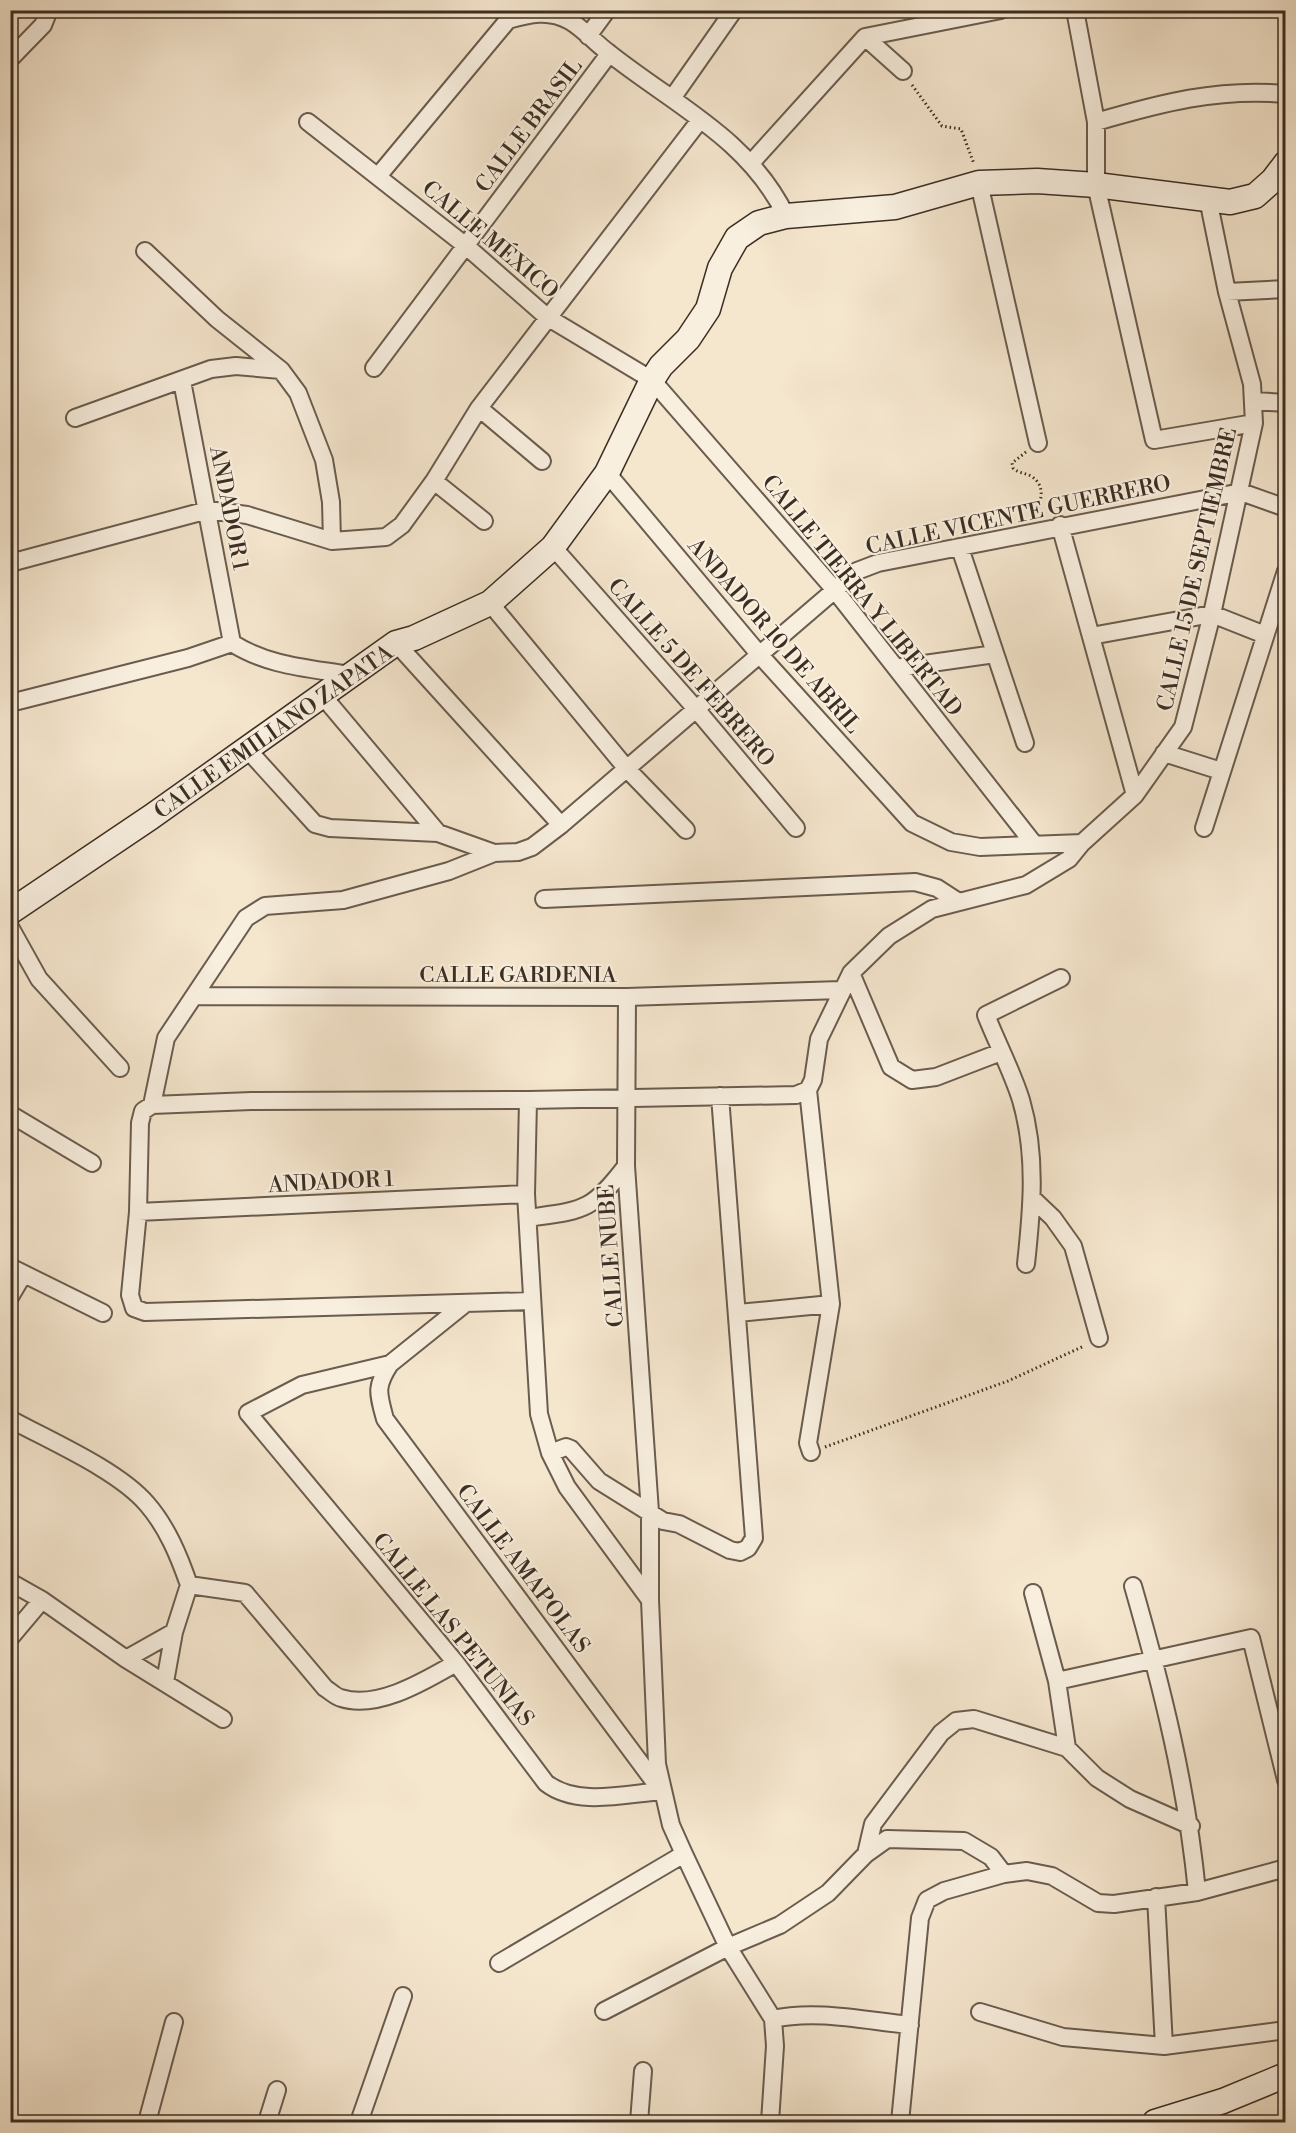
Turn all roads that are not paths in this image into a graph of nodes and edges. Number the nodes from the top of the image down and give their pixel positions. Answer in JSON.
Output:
{"nodes":[{"id":1,"x":49,"y":10,"type":"edge"},
{"id":2,"x":608,"y":10,"type":"edge"},
{"id":3,"x":734,"y":10,"type":"edge"},
{"id":4,"x":1001,"y":10,"type":"edge"},
{"id":5,"x":1076,"y":10,"type":"edge"},
{"id":6,"x":535,"y":12,"type":"edge"},
{"id":7,"x":588,"y":36,"type":"junction"},
{"id":8,"x":865,"y":37,"type":"junction"},
{"id":9,"x":609,"y":54,"type":"junction"},
{"id":10,"x":10,"y":59,"type":"edge"},
{"id":11,"x":903,"y":71,"type":"road end"},
{"id":12,"x":1286,"y":94,"type":"edge"},
{"id":13,"x":673,"y":97,"type":"junction"},
{"id":14,"x":700,"y":120,"type":"junction"},
{"id":15,"x":308,"y":122,"type":"dead end"},
{"id":16,"x":1096,"y":122,"type":"junction"},
{"id":17,"x":752,"y":162,"type":"junction"},
{"id":18,"x":1286,"y":163,"type":"edge"},
{"id":19,"x":379,"y":176,"type":"junction"},
{"id":20,"x":979,"y":183,"type":"junction"},
{"id":21,"x":1096,"y":184,"type":"junction"},
{"id":22,"x":1208,"y":200,"type":"junction"},
{"id":23,"x":786,"y":216,"type":"junction"},
{"id":24,"x":466,"y":246,"type":"junction"},
{"id":25,"x":146,"y":251,"type":"dead end"},
{"id":26,"x":1286,"y":289,"type":"edge"},
{"id":27,"x":1227,"y":292,"type":"junction"},
{"id":28,"x":547,"y":317,"type":"junction"},
{"id":29,"x":374,"y":368,"type":"dead end"},
{"id":30,"x":281,"y":370,"type":"junction"},
{"id":31,"x":652,"y":380,"type":"junction"},
{"id":32,"x":182,"y":381,"type":"junction"},
{"id":33,"x":1254,"y":401,"type":"junction"},
{"id":34,"x":1286,"y":403,"type":"edge"},
{"id":35,"x":479,"y":408,"type":"junction"},
{"id":36,"x":75,"y":418,"type":"dead end"},
{"id":37,"x":1254,"y":423,"type":"junction"},
{"id":38,"x":1038,"y":443,"type":"road end"},
{"id":39,"x":542,"y":461,"type":"dead end"},
{"id":40,"x":607,"y":473,"type":"junction"},
{"id":41,"x":434,"y":481,"type":"junction"},
{"id":42,"x":1241,"y":492,"type":"junction"},
{"id":43,"x":1286,"y":508,"type":"edge"},
{"id":44,"x":208,"y":510,"type":"junction"},
{"id":45,"x":483,"y":521,"type":"dead end"},
{"id":46,"x":1060,"y":525,"type":"junction"},
{"id":47,"x":332,"y":541,"type":"junction"},
{"id":48,"x":552,"y":547,"type":"junction"},
{"id":49,"x":960,"y":548,"type":"junction"},
{"id":50,"x":10,"y":563,"type":"edge"},
{"id":51,"x":1286,"y":572,"type":"edge"},
{"id":52,"x":834,"y":589,"type":"junction"},
{"id":53,"x":490,"y":603,"type":"junction"},
{"id":54,"x":1212,"y":614,"type":"junction"},
{"id":55,"x":1265,"y":635,"type":"junction"},
{"id":56,"x":1091,"y":636,"type":"junction"},
{"id":57,"x":232,"y":643,"type":"junction"},
{"id":58,"x":396,"y":643,"type":"junction"},
{"id":59,"x":759,"y":654,"type":"junction"},
{"id":60,"x":996,"y":654,"type":"junction"},
{"id":61,"x":896,"y":668,"type":"junction"},
{"id":62,"x":349,"y":675,"type":"junction"},
{"id":63,"x":322,"y":695,"type":"junction"},
{"id":64,"x":10,"y":701,"type":"edge"},
{"id":65,"x":696,"y":709,"type":"junction"},
{"id":66,"x":1025,"y":743,"type":"dead end"},
{"id":67,"x":247,"y":749,"type":"junction"},
{"id":68,"x":1164,"y":753,"type":"junction"},
{"id":69,"x":627,"y":769,"type":"junction"},
{"id":70,"x":1221,"y":771,"type":"junction"},
{"id":71,"x":1135,"y":795,"type":"junction"},
{"id":72,"x":561,"y":825,"type":"junction"},
{"id":73,"x":796,"y":828,"type":"dead end"},
{"id":74,"x":1204,"y":828,"type":"dead end"},
{"id":75,"x":686,"y":830,"type":"dead end"},
{"id":76,"x":438,"y":832,"type":"junction"},
{"id":77,"x":1082,"y":843,"type":"junction"},
{"id":78,"x":1034,"y":844,"type":"junction"},
{"id":79,"x":494,"y":853,"type":"junction"},
{"id":80,"x":544,"y":899,"type":"dead end"},
{"id":81,"x":957,"y":901,"type":"junction"},
{"id":82,"x":10,"y":912,"type":"edge"},
{"id":83,"x":10,"y":927,"type":"edge"},
{"id":84,"x":851,"y":973,"type":"junction"},
{"id":85,"x":1060,"y":978,"type":"dead end"},
{"id":86,"x":842,"y":990,"type":"junction"},
{"id":87,"x":194,"y":996,"type":"junction"},
{"id":88,"x":627,"y":997,"type":"junction"},
{"id":89,"x":1000,"y":1052,"type":"junction"},
{"id":90,"x":120,"y":1068,"type":"dead end"},
{"id":91,"x":807,"y":1090,"type":"junction"},
{"id":92,"x":720,"y":1096,"type":"junction"},
{"id":93,"x":628,"y":1097,"type":"junction"},
{"id":94,"x":528,"y":1100,"type":"junction"},
{"id":95,"x":152,"y":1105,"type":"junction"},
{"id":96,"x":10,"y":1114,"type":"edge"},
{"id":97,"x":92,"y":1163,"type":"dead end"},
{"id":98,"x":626,"y":1166,"type":"junction"},
{"id":99,"x":526,"y":1194,"type":"junction"},
{"id":100,"x":1033,"y":1199,"type":"junction"},
{"id":101,"x":138,"y":1212,"type":"junction"},
{"id":102,"x":528,"y":1218,"type":"junction"},
{"id":103,"x":1026,"y":1264,"type":"dead end"},
{"id":104,"x":17,"y":1271,"type":"edge"},
{"id":105,"x":10,"y":1297,"type":"edge"},
{"id":106,"x":532,"y":1301,"type":"junction"},
{"id":107,"x":466,"y":1303,"type":"junction"},
{"id":108,"x":831,"y":1304,"type":"junction"},
{"id":109,"x":103,"y":1313,"type":"dead end"},
{"id":110,"x":738,"y":1313,"type":"junction"},
{"id":111,"x":1099,"y":1338,"type":"road end"},
{"id":112,"x":390,"y":1364,"type":"junction"},
{"id":113,"x":10,"y":1419,"type":"edge"},
{"id":114,"x":812,"y":1452,"type":"road end"},
{"id":115,"x":550,"y":1453,"type":"junction"},
{"id":116,"x":650,"y":1512,"type":"junction"},
{"id":117,"x":10,"y":1582,"type":"edge"},
{"id":118,"x":189,"y":1585,"type":"junction"},
{"id":119,"x":1133,"y":1586,"type":"dead end"},
{"id":120,"x":1033,"y":1593,"type":"dead end"},
{"id":121,"x":42,"y":1600,"type":"junction"},
{"id":122,"x":650,"y":1600,"type":"junction"},
{"id":123,"x":174,"y":1632,"type":"junction"},
{"id":124,"x":10,"y":1638,"type":"edge"},
{"id":125,"x":126,"y":1659,"type":"junction"},
{"id":126,"x":1154,"y":1661,"type":"junction"},
{"id":127,"x":456,"y":1663,"type":"junction"},
{"id":128,"x":1057,"y":1681,"type":"junction"},
{"id":129,"x":165,"y":1682,"type":"junction"},
{"id":130,"x":223,"y":1719,"type":"dead end"},
{"id":131,"x":1067,"y":1748,"type":"junction"},
{"id":132,"x":1286,"y":1780,"type":"edge"},
{"id":133,"x":662,"y":1791,"type":"junction"},
{"id":134,"x":1191,"y":1826,"type":"junction"},
{"id":135,"x":684,"y":1854,"type":"junction"},
{"id":136,"x":866,"y":1854,"type":"junction"},
{"id":137,"x":1286,"y":1868,"type":"edge"},
{"id":138,"x":1004,"y":1874,"type":"junction"},
{"id":139,"x":1197,"y":1892,"type":"junction"},
{"id":140,"x":1156,"y":1897,"type":"junction"},
{"id":141,"x":728,"y":1947,"type":"junction"},
{"id":142,"x":499,"y":1963,"type":"dead end"},
{"id":143,"x":403,"y":1996,"type":"dead end"},
{"id":144,"x":604,"y":2011,"type":"dead end"},
{"id":145,"x":980,"y":2012,"type":"dead end"},
{"id":146,"x":773,"y":2019,"type":"junction"},
{"id":147,"x":174,"y":2022,"type":"dead end"},
{"id":148,"x":910,"y":2025,"type":"junction"},
{"id":149,"x":1286,"y":2030,"type":"edge"},
{"id":150,"x":1164,"y":2046,"type":"junction"},
{"id":151,"x":643,"y":2071,"type":"dead end"},
{"id":152,"x":1286,"y":2075,"type":"edge"},
{"id":153,"x":277,"y":2090,"type":"dead end"},
{"id":154,"x":147,"y":2122,"type":"edge"},
{"id":155,"x":267,"y":2122,"type":"edge"},
{"id":156,"x":358,"y":2122,"type":"edge"},
{"id":157,"x":639,"y":2122,"type":"edge"},
{"id":158,"x":770,"y":2122,"type":"edge"},
{"id":159,"x":900,"y":2122,"type":"edge"},
{"id":160,"x":1155,"y":2122,"type":"edge"}],
"edges":[{"from":1,"to":10,"type":"street"},
{"from":2,"to":7,"type":"street"},
{"from":3,"to":13,"type":"street"},
{"from":4,"to":8,"type":"street"},
{"from":5,"to":16,"type":"street"},
{"from":6,"to":7,"type":"street"},
{"from":6,"to":19,"type":"street"},
{"from":7,"to":9,"type":"street"},
{"from":8,"to":11,"type":"street"},
{"from":8,"to":17,"type":"street"},
{"from":9,"to":13,"type":"street"},
{"from":9,"to":24,"type":"street","name":"CALLE BRASIL"},
{"from":12,"to":16,"type":"street"},
{"from":13,"to":14,"type":"street"},
{"from":14,"to":17,"type":"street"},
{"from":14,"to":28,"type":"street"},
{"from":15,"to":19,"type":"street","name":"CALLE MÉXICO"},
{"from":16,"to":21,"type":"street"},
{"from":17,"to":23,"type":"street"},
{"from":18,"to":22,"type":"street","name":"CALLE EMILIANO ZAPATA"},
{"from":19,"to":24,"type":"street","name":"CALLE MÉXICO"},
{"from":20,"to":21,"type":"street","name":"CALLE EMILIANO ZAPATA"},
{"from":20,"to":23,"type":"street","name":"CALLE EMILIANO ZAPATA"},
{"from":20,"to":38,"type":"street"},
{"from":21,"to":22,"type":"street","name":"CALLE EMILIANO ZAPATA"},
{"from":21,"to":37,"type":"street"},
{"from":22,"to":27,"type":"street","name":"CALLE 15 DE SEPTIEMBRE"},
{"from":23,"to":31,"type":"street","name":"CALLE EMILIANO ZAPATA"},
{"from":24,"to":28,"type":"street","name":"CALLE MÉXICO"},
{"from":24,"to":29,"type":"street","name":"CALLE BRASIL"},
{"from":25,"to":30,"type":"street"},
{"from":26,"to":27,"type":"street"},
{"from":27,"to":33,"type":"street","name":"CALLE 15 DE SEPTIEMBRE"},
{"from":28,"to":31,"type":"street","name":"CALLE MÉXICO"},
{"from":28,"to":35,"type":"street"},
{"from":30,"to":32,"type":"street"},
{"from":30,"to":47,"type":"street"},
{"from":31,"to":40,"type":"street","name":"CALLE EMILIANO ZAPATA"},
{"from":31,"to":52,"type":"street","name":"CALLE TIERRA Y LIBERTAD"},
{"from":32,"to":36,"type":"street"},
{"from":32,"to":44,"type":"street","name":"ANDADOR 1"},
{"from":33,"to":34,"type":"street"},
{"from":33,"to":37,"type":"street","name":"CALLE 15 DE SEPTIEMBRE"},
{"from":35,"to":39,"type":"street"},
{"from":35,"to":41,"type":"street"},
{"from":37,"to":42,"type":"street","name":"CALLE 15 DE SEPTIEMBRE"},
{"from":40,"to":48,"type":"street","name":"CALLE EMILIANO ZAPATA"},
{"from":40,"to":59,"type":"street","name":"ANDADOR 10 DE ABRIL"},
{"from":41,"to":45,"type":"street"},
{"from":41,"to":47,"type":"street"},
{"from":42,"to":43,"type":"street","name":"CALLE VICENTE GUERRERO"},
{"from":42,"to":46,"type":"street","name":"CALLE VICENTE GUERRERO"},
{"from":42,"to":54,"type":"street","name":"CALLE 15 DE SEPTIEMBRE"},
{"from":44,"to":47,"type":"street"},
{"from":44,"to":50,"type":"street"},
{"from":44,"to":57,"type":"street","name":"ANDADOR 1"},
{"from":46,"to":49,"type":"street","name":"CALLE VICENTE GUERRERO"},
{"from":46,"to":56,"type":"street"},
{"from":48,"to":53,"type":"street","name":"CALLE EMILIANO ZAPATA"},
{"from":48,"to":65,"type":"street","name":"CALLE 5 DE FEBRERO"},
{"from":49,"to":52,"type":"street","name":"CALLE VICENTE GUERRERO"},
{"from":49,"to":60,"type":"street"},
{"from":51,"to":55,"type":"street"},
{"from":52,"to":59,"type":"street","name":"CALLE VICENTE GUERRERO"},
{"from":52,"to":61,"type":"street","name":"CALLE TIERRA Y LIBERTAD"},
{"from":53,"to":58,"type":"street","name":"CALLE EMILIANO ZAPATA"},
{"from":53,"to":69,"type":"street"},
{"from":54,"to":55,"type":"street"},
{"from":54,"to":56,"type":"street"},
{"from":54,"to":68,"type":"street","name":"CALLE 15 DE SEPTIEMBRE"},
{"from":55,"to":70,"type":"street"},
{"from":56,"to":71,"type":"street"},
{"from":57,"to":62,"type":"street"},
{"from":57,"to":64,"type":"street"},
{"from":58,"to":62,"type":"street","name":"CALLE EMILIANO ZAPATA"},
{"from":58,"to":72,"type":"street"},
{"from":59,"to":65,"type":"street","name":"CALLE VICENTE GUERRERO"},
{"from":59,"to":78,"type":"street","name":"ANDADOR 10 DE ABRIL"},
{"from":60,"to":61,"type":"street"},
{"from":60,"to":66,"type":"street"},
{"from":61,"to":78,"type":"street","name":"CALLE TIERRA Y LIBERTAD"},
{"from":62,"to":63,"type":"street","name":"CALLE EMILIANO ZAPATA"},
{"from":63,"to":67,"type":"street","name":"CALLE EMILIANO ZAPATA"},
{"from":63,"to":76,"type":"street"},
{"from":65,"to":69,"type":"street","name":"CALLE VICENTE GUERRERO"},
{"from":65,"to":73,"type":"street","name":"CALLE 5 DE FEBRERO"},
{"from":67,"to":76,"type":"street"},
{"from":67,"to":82,"type":"street","name":"CALLE EMILIANO ZAPATA"},
{"from":68,"to":70,"type":"street"},
{"from":68,"to":71,"type":"street","name":"CALLE 15 DE SEPTIEMBRE"},
{"from":69,"to":72,"type":"street","name":"CALLE VICENTE GUERRERO"},
{"from":69,"to":75,"type":"street"},
{"from":70,"to":74,"type":"street"},
{"from":71,"to":77,"type":"street","name":"CALLE 15 DE SEPTIEMBRE"},
{"from":72,"to":79,"type":"street","name":"CALLE VICENTE GUERRERO"},
{"from":76,"to":79,"type":"street"},
{"from":77,"to":78,"type":"street"},
{"from":77,"to":81,"type":"street","name":"CALLE 15 DE SEPTIEMBRE"},
{"from":79,"to":87,"type":"street"},
{"from":80,"to":81,"type":"street"},
{"from":81,"to":84,"type":"street","name":"CALLE 15 DE SEPTIEMBRE"},
{"from":83,"to":90,"type":"street"},
{"from":84,"to":86,"type":"street","name":"CALLE 15 DE SEPTIEMBRE"},
{"from":84,"to":89,"type":"street"},
{"from":85,"to":89,"type":"street"},
{"from":86,"to":88,"type":"street","name":"CALLE GARDENIA"},
{"from":86,"to":91,"type":"street","name":"CALLE 15 DE SEPTIEMBRE"},
{"from":87,"to":88,"type":"street","name":"CALLE GARDENIA"},
{"from":87,"to":95,"type":"street"},
{"from":88,"to":93,"type":"street","name":"CALLE NUBE"},
{"from":89,"to":100,"type":"street"},
{"from":91,"to":92,"type":"street"},
{"from":91,"to":108,"type":"street"},
{"from":92,"to":93,"type":"street"},
{"from":92,"to":110,"type":"street"},
{"from":93,"to":94,"type":"street"},
{"from":93,"to":98,"type":"street","name":"CALLE NUBE"},
{"from":94,"to":95,"type":"street"},
{"from":94,"to":99,"type":"street"},
{"from":95,"to":101,"type":"street"},
{"from":96,"to":97,"type":"street"},
{"from":98,"to":102,"type":"street"},
{"from":98,"to":116,"type":"street","name":"CALLE NUBE"},
{"from":99,"to":101,"type":"street","name":"ANDADOR 1"},
{"from":99,"to":102,"type":"street"},
{"from":100,"to":103,"type":"street"},
{"from":100,"to":111,"type":"street"},
{"from":101,"to":107,"type":"street"},
{"from":102,"to":106,"type":"street"},
{"from":104,"to":105,"type":"street"},
{"from":104,"to":109,"type":"street"},
{"from":106,"to":107,"type":"street"},
{"from":106,"to":115,"type":"street"},
{"from":107,"to":112,"type":"street"},
{"from":108,"to":110,"type":"street"},
{"from":108,"to":114,"type":"street"},
{"from":110,"to":116,"type":"street"},
{"from":112,"to":127,"type":"street","name":"CALLE LAS PETUNIAS"},
{"from":112,"to":133,"type":"street","name":"CALLE AMAPOLAS"},
{"from":113,"to":118,"type":"street"},
{"from":115,"to":116,"type":"street"},
{"from":115,"to":122,"type":"street"},
{"from":116,"to":122,"type":"street","name":"CALLE NUBE"},
{"from":117,"to":121,"type":"street"},
{"from":118,"to":123,"type":"street"},
{"from":118,"to":127,"type":"street"},
{"from":119,"to":126,"type":"street"},
{"from":120,"to":128,"type":"street"},
{"from":121,"to":124,"type":"street"},
{"from":121,"to":125,"type":"street"},
{"from":122,"to":133,"type":"street","name":"CALLE NUBE"},
{"from":123,"to":125,"type":"street"},
{"from":123,"to":129,"type":"street"},
{"from":125,"to":129,"type":"street"},
{"from":126,"to":128,"type":"street"},
{"from":126,"to":132,"type":"street"},
{"from":126,"to":134,"type":"street"},
{"from":127,"to":133,"type":"street","name":"CALLE LAS PETUNIAS"},
{"from":128,"to":131,"type":"street"},
{"from":129,"to":130,"type":"street"},
{"from":131,"to":134,"type":"street"},
{"from":131,"to":136,"type":"street"},
{"from":133,"to":135,"type":"street"},
{"from":134,"to":139,"type":"street"},
{"from":135,"to":141,"type":"street"},
{"from":135,"to":142,"type":"street"},
{"from":136,"to":138,"type":"street"},
{"from":136,"to":141,"type":"street"},
{"from":137,"to":139,"type":"street"},
{"from":138,"to":140,"type":"street"},
{"from":138,"to":148,"type":"street"},
{"from":139,"to":140,"type":"street"},
{"from":140,"to":150,"type":"street"},
{"from":141,"to":144,"type":"street"},
{"from":141,"to":146,"type":"street"},
{"from":143,"to":156,"type":"street"},
{"from":145,"to":150,"type":"street"},
{"from":146,"to":148,"type":"street"},
{"from":146,"to":158,"type":"street"},
{"from":147,"to":154,"type":"street"},
{"from":148,"to":159,"type":"street"},
{"from":149,"to":150,"type":"street"},
{"from":151,"to":157,"type":"street"},
{"from":152,"to":160,"type":"street"},
{"from":153,"to":155,"type":"street"}]}
